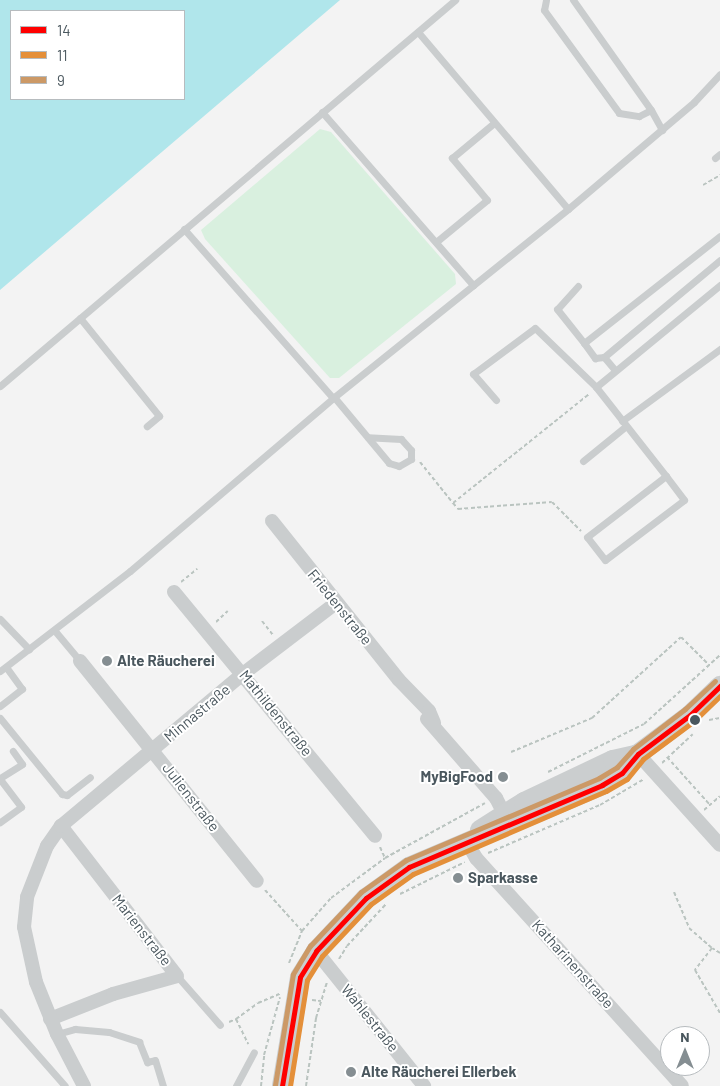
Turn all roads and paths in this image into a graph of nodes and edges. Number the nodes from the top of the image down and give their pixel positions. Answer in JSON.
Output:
{"nodes":[{"id":1,"x":455,"y":0,"type":"edge"},
{"id":2,"x":546,"y":0,"type":"edge"},
{"id":3,"x":573,"y":0,"type":"edge"},
{"id":4,"x":418,"y":32,"type":"junction"},
{"id":5,"x":720,"y":74,"type":"edge"},
{"id":6,"x":651,"y":110,"type":"junction"},
{"id":7,"x":322,"y":112,"type":"junction"},
{"id":8,"x":494,"y":123,"type":"junction"},
{"id":9,"x":662,"y":130,"type":"junction"},
{"id":10,"x":720,"y":175,"type":"edge"},
{"id":11,"x":703,"y":185,"type":"dead end"},
{"id":12,"x":568,"y":209,"type":"junction"},
{"id":13,"x":184,"y":229,"type":"junction"},
{"id":14,"x":720,"y":236,"type":"edge"},
{"id":15,"x":436,"y":242,"type":"junction"},
{"id":16,"x":720,"y":260,"type":"edge"},
{"id":17,"x":473,"y":285,"type":"junction"},
{"id":18,"x":720,"y":285,"type":"edge"},
{"id":19,"x":578,"y":286,"type":"dead end"},
{"id":20,"x":80,"y":318,"type":"junction"},
{"id":21,"x":584,"y":343,"type":"junction"},
{"id":22,"x":720,"y":349,"type":"edge"},
{"id":23,"x":604,"y":357,"type":"junction"},
{"id":24,"x":615,"y":370,"type":"junction"},
{"id":25,"x":0,"y":386,"type":"edge"},
{"id":26,"x":596,"y":387,"type":"junction"},
{"id":27,"x":334,"y":397,"type":"junction"},
{"id":28,"x":496,"y":400,"type":"dead end"},
{"id":29,"x":624,"y":423,"type":"junction"},
{"id":30,"x":147,"y":426,"type":"dead end"},
{"id":31,"x":368,"y":437,"type":"junction"},
{"id":32,"x":411,"y":459,"type":"junction"},
{"id":33,"x":583,"y":461,"type":"dead end"},
{"id":34,"x":666,"y":476,"type":"junction"},
{"id":35,"x":454,"y":503,"type":"junction"},
{"id":36,"x":272,"y":521,"type":"dead end"},
{"id":37,"x":587,"y":537,"type":"junction"},
{"id":38,"x":197,"y":569,"type":"dead end"},
{"id":39,"x":174,"y":592,"type":"joint"},
{"id":40,"x":336,"y":603,"type":"junction"},
{"id":41,"x":228,"y":611,"type":"dead end"},
{"id":42,"x":0,"y":619,"type":"edge"},
{"id":43,"x":262,"y":621,"type":"dead end"},
{"id":44,"x":3,"y":627,"type":"edge"},
{"id":45,"x":206,"y":629,"type":"junction"},
{"id":46,"x":55,"y":631,"type":"junction"},
{"id":47,"x":281,"y":645,"type":"junction"},
{"id":48,"x":29,"y":650,"type":"junction"},
{"id":49,"x":80,"y":662,"type":"joint"},
{"id":50,"x":709,"y":665,"type":"dead end"},
{"id":51,"x":3,"y":669,"type":"edge"},
{"id":52,"x":244,"y":673,"type":"junction"},
{"id":53,"x":720,"y":686,"type":"edge"},
{"id":54,"x":0,"y":706,"type":"edge"},
{"id":55,"x":0,"y":718,"type":"edge"},
{"id":56,"x":644,"y":724,"type":"dead end"},
{"id":57,"x":656,"y":742,"type":"junction"},
{"id":58,"x":154,"y":750,"type":"junction"},
{"id":59,"x":13,"y":752,"type":"dead end"},
{"id":60,"x":512,"y":752,"type":"dead end"},
{"id":61,"x":638,"y":754,"type":"junction"},
{"id":62,"x":90,"y":777,"type":"dead end"},
{"id":63,"x":0,"y":779,"type":"edge"},
{"id":64,"x":720,"y":796,"type":"edge"},
{"id":65,"x":710,"y":805,"type":"junction"},
{"id":66,"x":503,"y":812,"type":"junction"},
{"id":67,"x":695,"y":818,"type":"junction"},
{"id":68,"x":0,"y":822,"type":"edge"},
{"id":69,"x":61,"y":826,"type":"junction"},
{"id":70,"x":375,"y":836,"type":"dead end"},
{"id":71,"x":466,"y":840,"type":"junction"},
{"id":72,"x":720,"y":845,"type":"edge"},
{"id":73,"x":257,"y":881,"type":"joint"},
{"id":74,"x":674,"y":892,"type":"dead end"},
{"id":75,"x":302,"y":931,"type":"dead end"},
{"id":76,"x":712,"y":948,"type":"junction"},
{"id":77,"x":316,"y":950,"type":"junction"},
{"id":78,"x":720,"y":953,"type":"edge"},
{"id":79,"x":177,"y":976,"type":"junction"},
{"id":80,"x":281,"y":993,"type":"dead end"},
{"id":81,"x":0,"y":1012,"type":"edge"},
{"id":82,"x":720,"y":1013,"type":"edge"},
{"id":83,"x":50,"y":1019,"type":"junction"},
{"id":84,"x":236,"y":1019,"type":"junction"},
{"id":85,"x":220,"y":1025,"type":"joint"},
{"id":86,"x":57,"y":1034,"type":"junction"},
{"id":87,"x":254,"y":1052,"type":"joint"},
{"id":88,"x":65,"y":1086,"type":"edge"},
{"id":89,"x":84,"y":1086,"type":"edge"},
{"id":90,"x":163,"y":1086,"type":"edge"},
{"id":91,"x":236,"y":1086,"type":"edge"},
{"id":92,"x":282,"y":1086,"type":"edge"},
{"id":93,"x":288,"y":1086,"type":"edge"},
{"id":94,"x":424,"y":1086,"type":"edge"},
{"id":95,"x":682,"y":1086,"type":"edge"}],
"edges":[{"from":1,"to":4,"type":"lane"},
{"from":2,"to":6,"type":"lane"},
{"from":3,"to":6,"type":"lane"},
{"from":4,"to":7,"type":"lane"},
{"from":4,"to":8,"type":"lane"},
{"from":5,"to":9,"type":"lane"},
{"from":6,"to":9,"type":"lane"},
{"from":7,"to":13,"type":"lane"},
{"from":7,"to":15,"type":"lane"},
{"from":8,"to":12,"type":"lane"},
{"from":8,"to":15,"type":"lane"},
{"from":9,"to":12,"type":"lane"},
{"from":10,"to":11,"type":"path"},
{"from":12,"to":17,"type":"lane"},
{"from":13,"to":20,"type":"lane"},
{"from":13,"to":27,"type":"lane"},
{"from":14,"to":21,"type":"lane"},
{"from":15,"to":17,"type":"lane"},
{"from":16,"to":23,"type":"lane"},
{"from":17,"to":27,"type":"lane"},
{"from":18,"to":24,"type":"lane"},
{"from":19,"to":21,"type":"lane"},
{"from":20,"to":25,"type":"lane"},
{"from":20,"to":30,"type":"lane"},
{"from":21,"to":23,"type":"lane"},
{"from":22,"to":29,"type":"lane"},
{"from":23,"to":24,"type":"lane"},
{"from":24,"to":26,"type":"lane"},
{"from":26,"to":28,"type":"lane"},
{"from":26,"to":29,"type":"lane"},
{"from":26,"to":35,"type":"path"},
{"from":27,"to":31,"type":"lane"},
{"from":27,"to":46,"type":"lane"},
{"from":29,"to":33,"type":"lane"},
{"from":29,"to":34,"type":"lane"},
{"from":31,"to":32,"type":"lane"},
{"from":31,"to":32,"type":"lane"},
{"from":32,"to":35,"type":"path"},
{"from":34,"to":37,"type":"lane"},
{"from":34,"to":37,"type":"lane"},
{"from":35,"to":37,"type":"path"},
{"from":36,"to":40,"type":"street","name":"Friedenstraße"},
{"from":38,"to":39,"type":"path"},
{"from":39,"to":45,"type":"street","name":"Mathildenstraße"},
{"from":40,"to":47,"type":"street","name":"Minnastraße"},
{"from":40,"to":66,"type":"street","name":"Friedenstraße"},
{"from":41,"to":45,"type":"path"},
{"from":42,"to":44,"type":"lane"},
{"from":43,"to":47,"type":"path"},
{"from":44,"to":48,"type":"lane"},
{"from":45,"to":52,"type":"street","name":"Mathildenstraße"},
{"from":46,"to":48,"type":"lane"},
{"from":46,"to":49,"type":"lane"},
{"from":47,"to":52,"type":"street","name":"Minnastraße"},
{"from":48,"to":51,"type":"lane"},
{"from":49,"to":58,"type":"street","name":"Julienstraße"},
{"from":50,"to":60,"type":"path"},
{"from":51,"to":54,"type":"lane"},
{"from":52,"to":58,"type":"street","name":"Minnastraße"},
{"from":52,"to":70,"type":"street","name":"Mathildenstraße"},
{"from":53,"to":57,"type":"main road"},
{"from":55,"to":62,"type":"lane"},
{"from":56,"to":57,"type":"path"},
{"from":57,"to":61,"type":"main road"},
{"from":57,"to":65,"type":"path"},
{"from":58,"to":69,"type":"street","name":"Minnastraße"},
{"from":58,"to":73,"type":"street","name":"Julienstraße"},
{"from":59,"to":63,"type":"lane"},
{"from":61,"to":66,"type":"main road"},
{"from":61,"to":67,"type":"street"},
{"from":61,"to":71,"type":"main road"},
{"from":63,"to":68,"type":"lane"},
{"from":64,"to":65,"type":"path"},
{"from":65,"to":67,"type":"path"},
{"from":66,"to":71,"type":"main road"},
{"from":67,"to":72,"type":"street"},
{"from":69,"to":79,"type":"street","name":"Marienstraße"},
{"from":69,"to":83,"type":"street","name":"Minnastraße"},
{"from":71,"to":77,"type":"main road"},
{"from":71,"to":95,"type":"street","name":"Katharinenstraße"},
{"from":73,"to":75,"type":"path"},
{"from":74,"to":76,"type":"path"},
{"from":76,"to":78,"type":"path"},
{"from":76,"to":82,"type":"path"},
{"from":77,"to":92,"type":"main road"},
{"from":77,"to":93,"type":"main road"},
{"from":77,"to":94,"type":"street","name":"Wahlestraße"},
{"from":79,"to":83,"type":"street","name":"Marienstraße"},
{"from":79,"to":85,"type":"lane"},
{"from":80,"to":84,"type":"path"},
{"from":81,"to":88,"type":"lane"},
{"from":83,"to":86,"type":"street","name":"Minnastraße"},
{"from":84,"to":85,"type":"path"},
{"from":84,"to":87,"type":"path"},
{"from":86,"to":89,"type":"street","name":"Minnastraße"},
{"from":86,"to":90,"type":"lane"},
{"from":87,"to":91,"type":"lane"}]}
